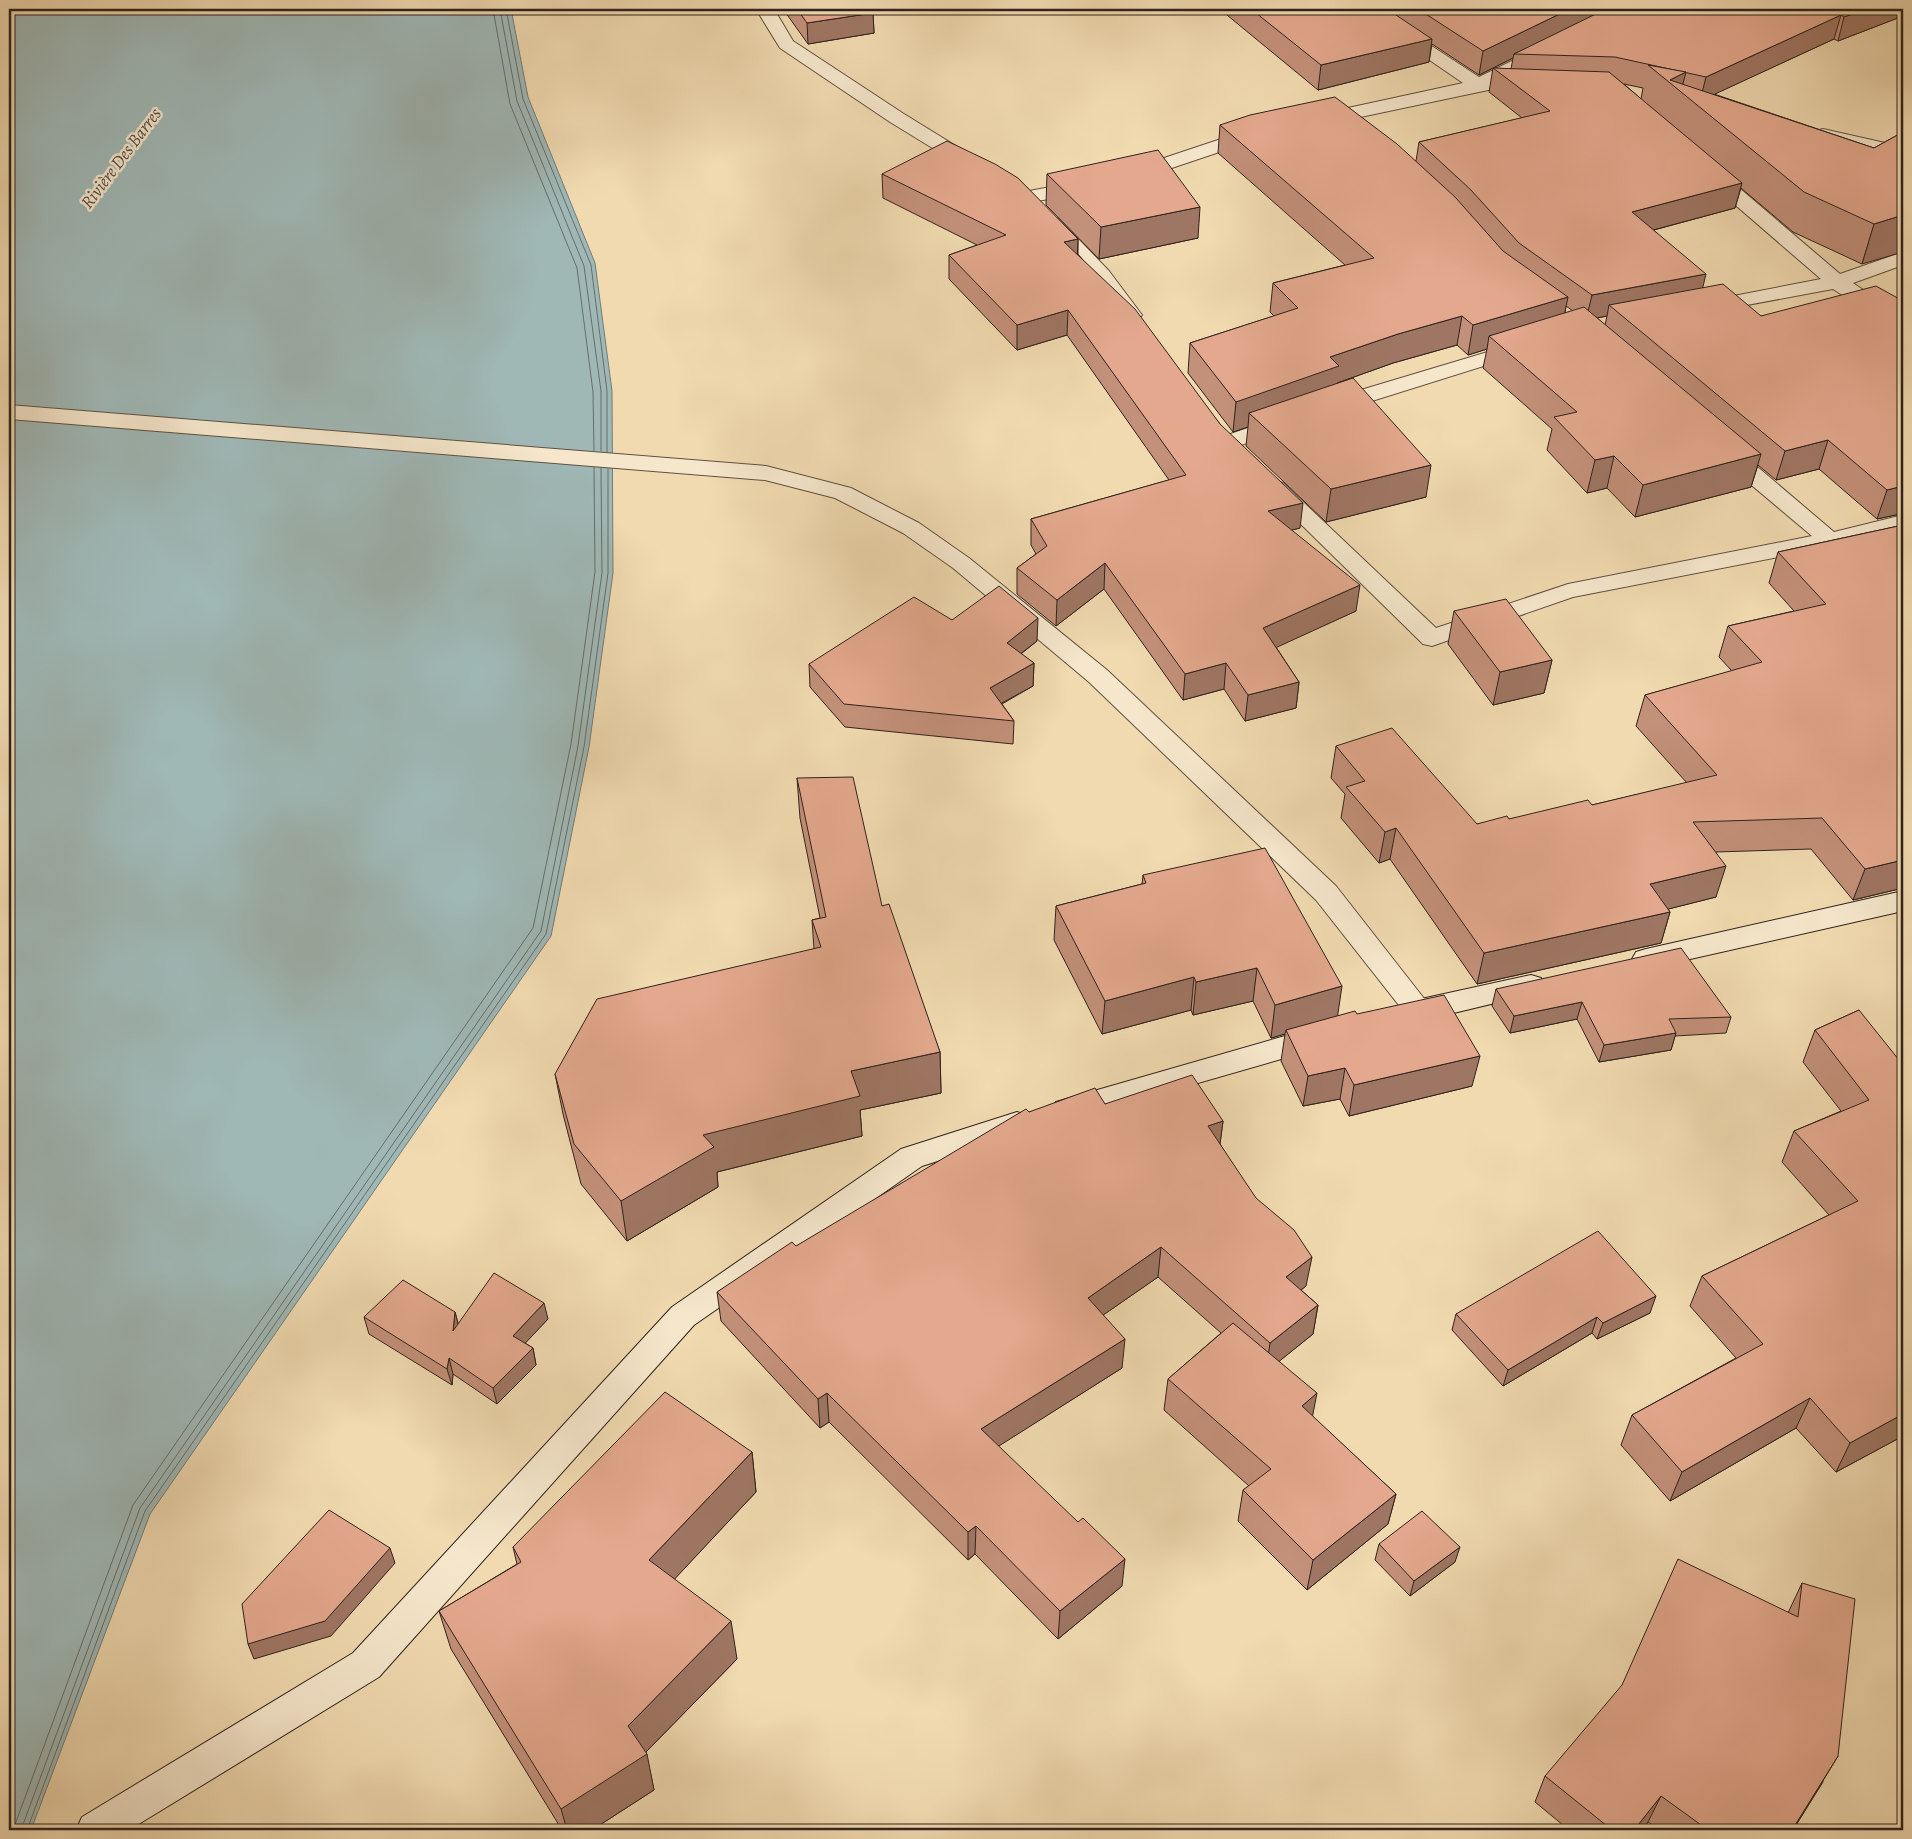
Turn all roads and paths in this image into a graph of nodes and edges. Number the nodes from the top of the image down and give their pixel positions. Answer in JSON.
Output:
{"nodes":[{"id":1,"x":765,"y":9,"type":"edge"},
{"id":2,"x":1364,"y":9,"type":"edge"},
{"id":3,"x":1546,"y":51,"type":"edge"},
{"id":4,"x":1478,"y":85,"type":"junction"},
{"id":5,"x":1516,"y":86,"type":"edge"},
{"id":6,"x":1338,"y":115,"type":"junction"},
{"id":7,"x":1300,"y":124,"type":"edge"},
{"id":8,"x":1271,"y":130,"type":"edge"},
{"id":9,"x":1806,"y":131,"type":"edge"},
{"id":10,"x":1359,"y":132,"type":"edge"},
{"id":11,"x":1903,"y":152,"type":"edge"},
{"id":12,"x":1694,"y":160,"type":"edge"},
{"id":13,"x":1119,"y":178,"type":"edge"},
{"id":14,"x":1100,"y":183,"type":"edge"},
{"id":15,"x":1026,"y":197,"type":"junction"},
{"id":16,"x":1903,"y":258,"type":"edge"},
{"id":17,"x":1837,"y":282,"type":"junction"},
{"id":18,"x":1680,"y":311,"type":"edge"},
{"id":19,"x":1903,"y":326,"type":"edge"},
{"id":20,"x":1144,"y":331,"type":"edge"},
{"id":21,"x":1544,"y":340,"type":"edge"},
{"id":22,"x":9,"y":412,"type":"edge"},
{"id":23,"x":1710,"y":438,"type":"edge"},
{"id":24,"x":1227,"y":442,"type":"edge"},
{"id":25,"x":1262,"y":476,"type":"edge"},
{"id":26,"x":1903,"y":522,"type":"edge"},
{"id":27,"x":1830,"y":540,"type":"junction"},
{"id":28,"x":1903,"y":902,"type":"edge"},
{"id":29,"x":1622,"y":964,"type":"edge"},
{"id":30,"x":1554,"y":980,"type":"edge"},
{"id":31,"x":1419,"y":1010,"type":"junction"},
{"id":32,"x":1390,"y":1018,"type":"edge"},
{"id":33,"x":1342,"y":1031,"type":"edge"},
{"id":34,"x":95,"y":1830,"type":"edge"}],
"edges":[{"from":1,"to":15,"type":"street"},
{"from":2,"to":4,"type":"street"},
{"from":3,"to":4,"type":"street"},
{"from":4,"to":5,"type":"street"},
{"from":4,"to":6,"type":"street"},
{"from":6,"to":7,"type":"street"},
{"from":6,"to":10,"type":"street"},
{"from":8,"to":13,"type":"street"},
{"from":9,"to":11,"type":"street"},
{"from":12,"to":17,"type":"street"},
{"from":14,"to":15,"type":"street"},
{"from":15,"to":20,"type":"street"},
{"from":16,"to":17,"type":"street"},
{"from":17,"to":18,"type":"street"},
{"from":17,"to":19,"type":"street"},
{"from":21,"to":24,"type":"street"},
{"from":22,"to":31,"type":"street"},
{"from":23,"to":27,"type":"street"},
{"from":25,"to":27,"type":"street"},
{"from":26,"to":27,"type":"street"},
{"from":28,"to":29,"type":"street"},
{"from":30,"to":31,"type":"street"},
{"from":31,"to":32,"type":"street"},
{"from":33,"to":34,"type":"street"}]}
